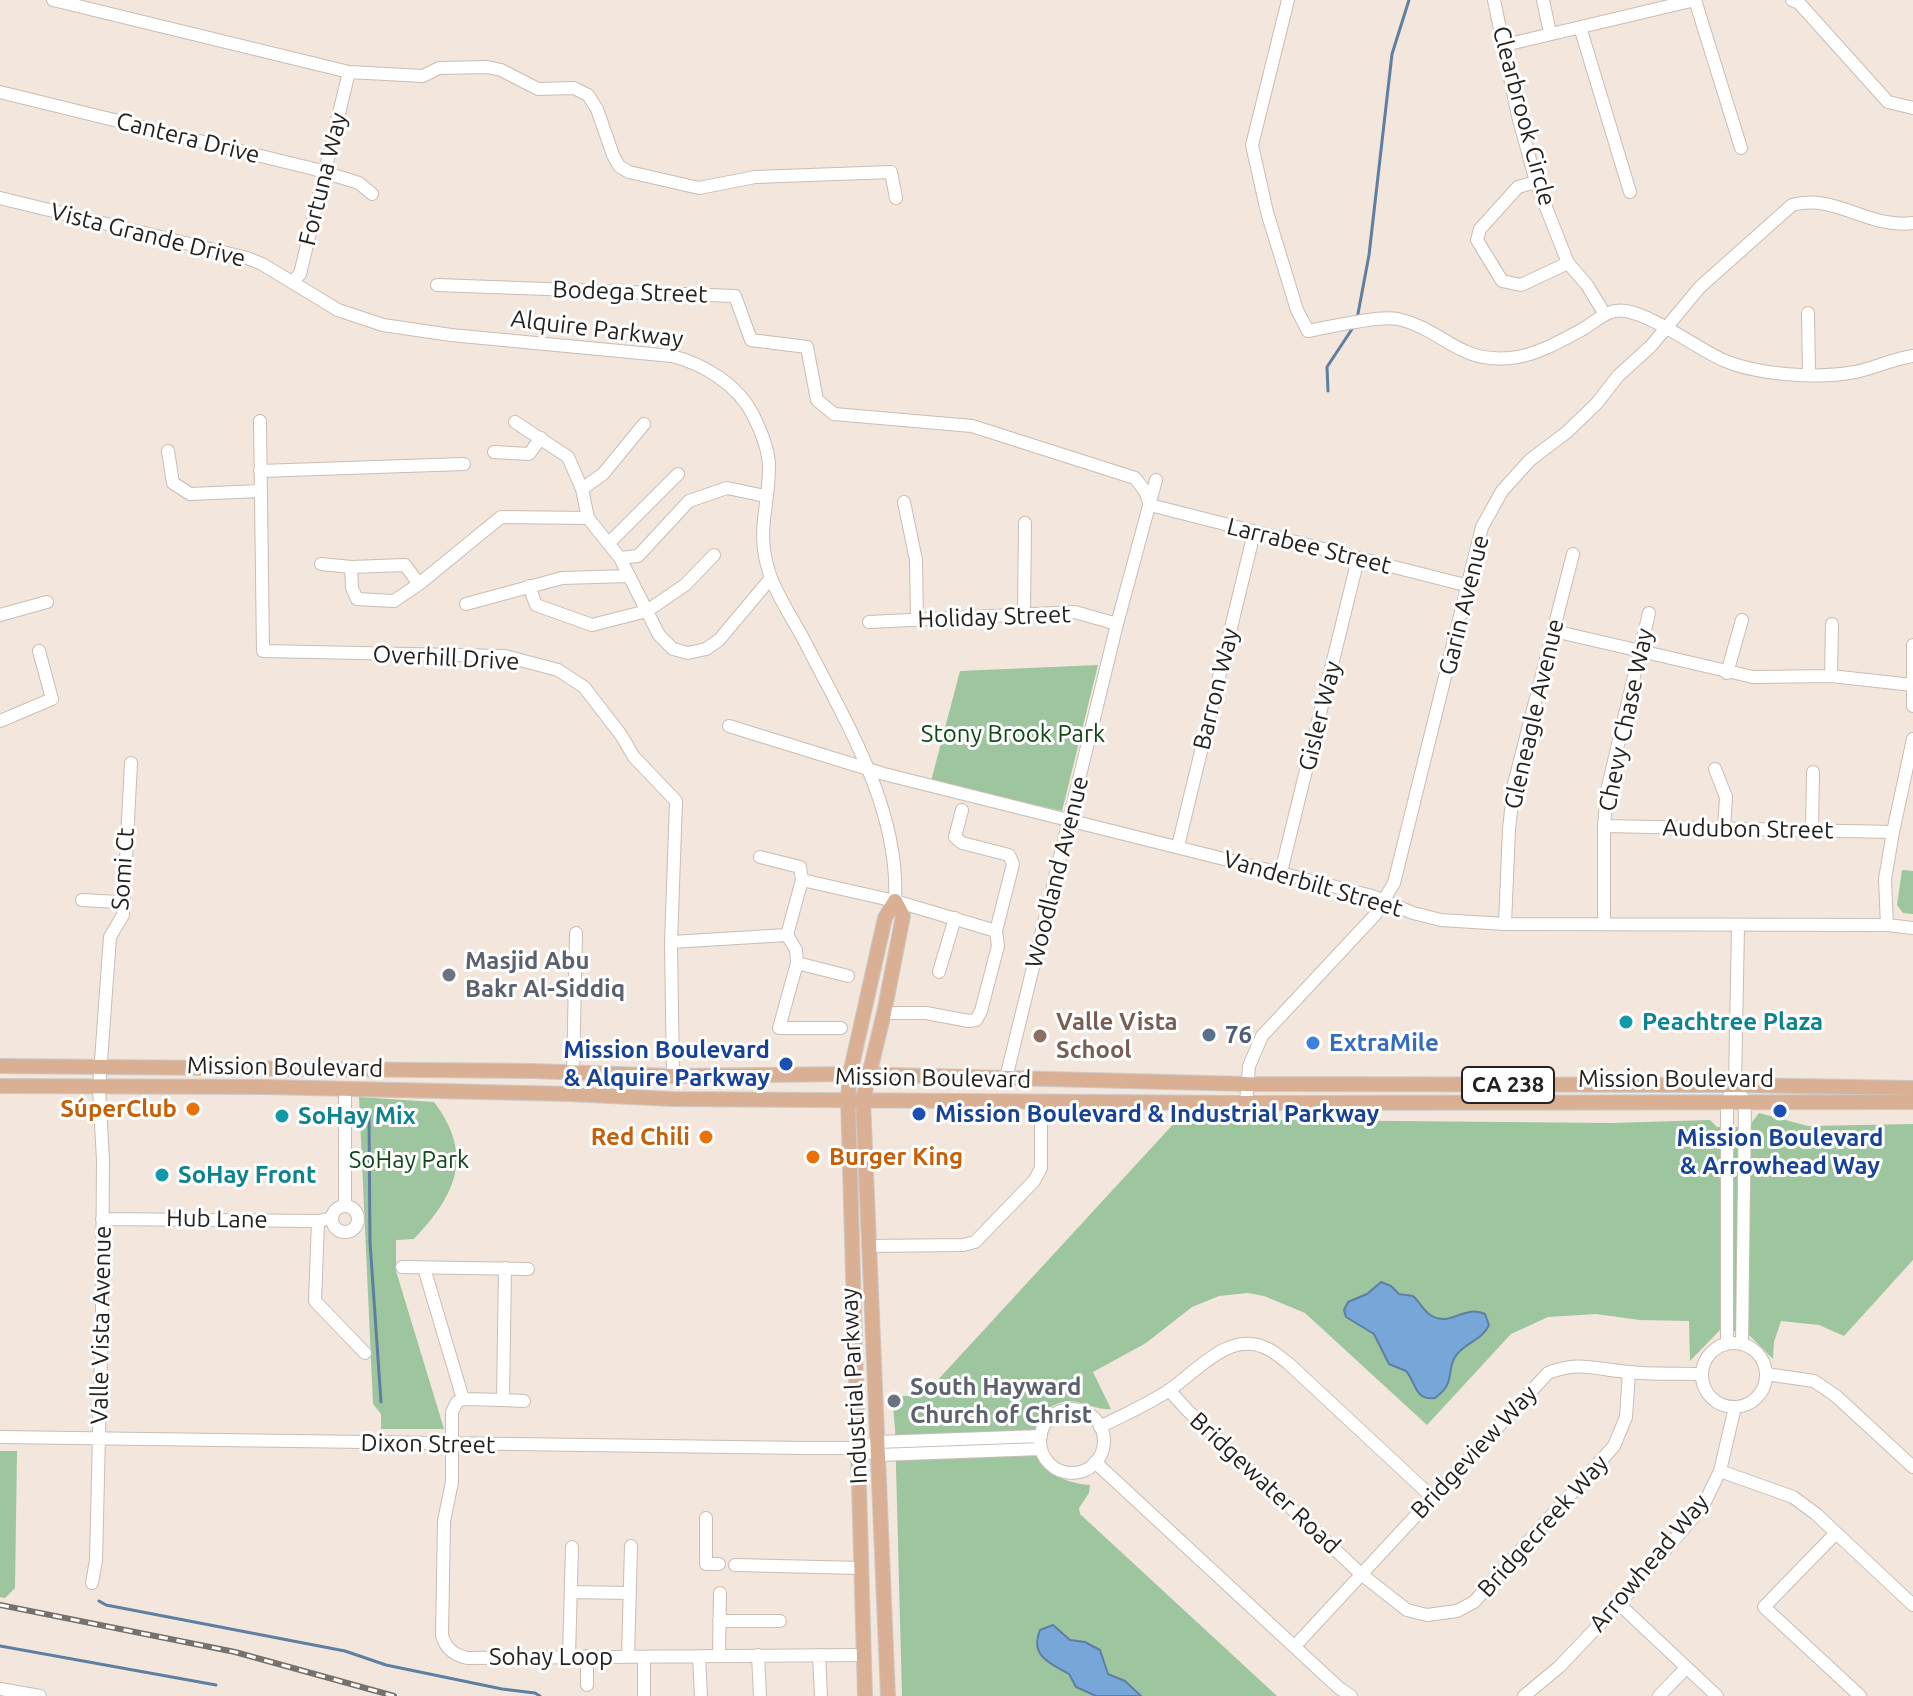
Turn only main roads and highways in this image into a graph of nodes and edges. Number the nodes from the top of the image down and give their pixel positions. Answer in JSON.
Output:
{"nodes":[{"id":1,"x":0,"y":1066,"type":"edge"},
{"id":2,"x":850,"y":1074,"type":"junction"},
{"id":3,"x":868,"y":1074,"type":"junction"},
{"id":4,"x":0,"y":1086,"type":"edge"},
{"id":5,"x":1913,"y":1088,"type":"edge"},
{"id":6,"x":856,"y":1099,"type":"junction"},
{"id":7,"x":1913,"y":1102,"type":"edge"},
{"id":8,"x":865,"y":1696,"type":"edge"},
{"id":9,"x":888,"y":1696,"type":"edge"}],
"edges":[{"from":1,"to":2,"type":"main road","name":"Mission Boulevard"},
{"from":2,"to":3,"type":"main road","name":"Mission Boulevard","number":"CA 238"},
{"from":2,"to":3,"type":"main road","name":"Alquire Parkway"},
{"from":2,"to":6,"type":"main road","name":"Industrial Parkway"},
{"from":3,"to":5,"type":"main road","name":"Mission Boulevard","number":"CA 238"},
{"from":3,"to":6,"type":"main road","name":"Industrial Parkway"},
{"from":4,"to":6,"type":"main road","name":"Mission Boulevard"},
{"from":6,"to":7,"type":"main road","name":"Mission Boulevard","number":"CA 238"},
{"from":6,"to":8,"type":"main road","name":"Industrial Parkway"},
{"from":6,"to":9,"type":"main road","name":"Industrial Parkway"}]}
